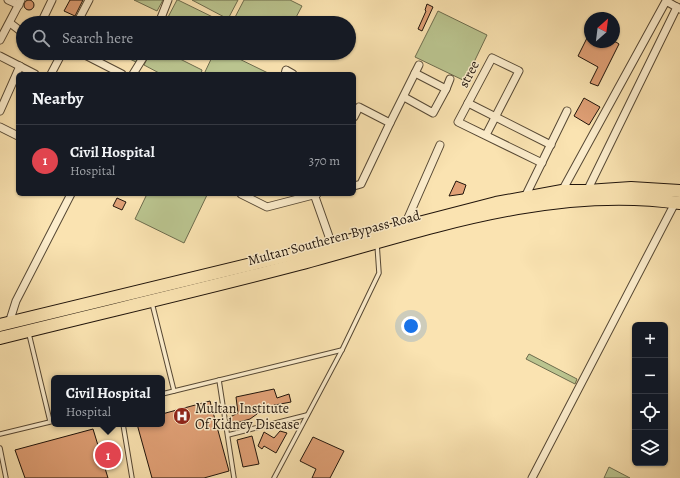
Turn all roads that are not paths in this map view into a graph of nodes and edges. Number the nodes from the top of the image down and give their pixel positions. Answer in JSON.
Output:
{"nodes":[{"id":1,"x":8,"y":0,"type":"edge"},
{"id":2,"x":52,"y":0,"type":"edge"},
{"id":3,"x":89,"y":0,"type":"edge"},
{"id":4,"x":168,"y":0,"type":"edge"},
{"id":5,"x":666,"y":0,"type":"edge"},
{"id":6,"x":20,"y":3,"type":"edge"},
{"id":7,"x":678,"y":8,"type":"edge"},
{"id":8,"x":44,"y":16,"type":"edge"},
{"id":9,"x":81,"y":16,"type":"edge"},
{"id":10,"x":162,"y":16,"type":"edge"},
{"id":11,"x":10,"y":23,"type":"junction"},
{"id":12,"x":16,"y":28,"type":"edge"},
{"id":13,"x":0,"y":40,"type":"edge"},
{"id":14,"x":0,"y":56,"type":"edge"},
{"id":15,"x":58,"y":60,"type":"edge"},
{"id":16,"x":95,"y":60,"type":"edge"},
{"id":17,"x":142,"y":60,"type":"edge"},
{"id":18,"x":419,"y":65,"type":"dead end"},
{"id":19,"x":20,"y":66,"type":"junction"},
{"id":20,"x":17,"y":72,"type":"edge"},
{"id":21,"x":31,"y":72,"type":"edge"},
{"id":22,"x":52,"y":72,"type":"edge"},
{"id":23,"x":118,"y":72,"type":"edge"},
{"id":24,"x":134,"y":72,"type":"edge"},
{"id":25,"x":415,"y":73,"type":"junction"},
{"id":26,"x":16,"y":75,"type":"edge"},
{"id":27,"x":450,"y":79,"type":"dead end"},
{"id":28,"x":446,"y":89,"type":"junction"},
{"id":29,"x":404,"y":97,"type":"junction"},
{"id":30,"x":468,"y":103,"type":"junction"},
{"id":31,"x":356,"y":106,"type":"edge"},
{"id":32,"x":0,"y":111,"type":"edge"},
{"id":33,"x":567,"y":111,"type":"dead end"},
{"id":34,"x":495,"y":118,"type":"junction"},
{"id":35,"x":390,"y":123,"type":"junction"},
{"id":36,"x":0,"y":126,"type":"edge"},
{"id":37,"x":16,"y":135,"type":"edge"},
{"id":38,"x":486,"y":135,"type":"junction"},
{"id":39,"x":440,"y":144,"type":"dead end"},
{"id":40,"x":551,"y":145,"type":"junction"},
{"id":41,"x":542,"y":163,"type":"junction"},
{"id":42,"x":356,"y":185,"type":"edge"},
{"id":43,"x":562,"y":191,"type":"junction"},
{"id":44,"x":587,"y":191,"type":"junction"},
{"id":45,"x":680,"y":191,"type":"edge"},
{"id":46,"x":70,"y":196,"type":"edge"},
{"id":47,"x":244,"y":196,"type":"edge"},
{"id":48,"x":308,"y":196,"type":"edge"},
{"id":49,"x":316,"y":196,"type":"edge"},
{"id":50,"x":525,"y":197,"type":"junction"},
{"id":51,"x":678,"y":203,"type":"edge"},
{"id":52,"x":404,"y":227,"type":"junction"},
{"id":53,"x":377,"y":243,"type":"junction"},
{"id":54,"x":332,"y":245,"type":"junction"},
{"id":55,"x":151,"y":300,"type":"junction"},
{"id":56,"x":4,"y":324,"type":"edge"},
{"id":57,"x":28,"y":331,"type":"junction"},
{"id":58,"x":0,"y":338,"type":"edge"},
{"id":59,"x":342,"y":350,"type":"junction"},
{"id":60,"x":219,"y":380,"type":"junction"},
{"id":61,"x":174,"y":391,"type":"junction"},
{"id":62,"x":165,"y":393,"type":"edge"},
{"id":63,"x":307,"y":415,"type":"junction"},
{"id":64,"x":51,"y":417,"type":"edge"},
{"id":65,"x":51,"y":421,"type":"edge"},
{"id":66,"x":124,"y":427,"type":"edge"},
{"id":67,"x":0,"y":434,"type":"edge"},
{"id":68,"x":228,"y":435,"type":"junction"},
{"id":69,"x":0,"y":448,"type":"edge"},
{"id":70,"x":6,"y":478,"type":"edge"},
{"id":71,"x":132,"y":478,"type":"edge"},
{"id":72,"x":234,"y":478,"type":"edge"},
{"id":73,"x":274,"y":478,"type":"edge"},
{"id":74,"x":532,"y":478,"type":"edge"}],
"edges":[{"from":1,"to":6,"type":"street"},
{"from":2,"to":8,"type":"street"},
{"from":3,"to":9,"type":"street"},
{"from":4,"to":10,"type":"street"},
{"from":5,"to":7,"type":"street"},
{"from":5,"to":43,"type":"street"},
{"from":6,"to":11,"type":"street"},
{"from":7,"to":44,"type":"street"},
{"from":11,"to":12,"type":"street"},
{"from":11,"to":13,"type":"street"},
{"from":14,"to":19,"type":"street"},
{"from":15,"to":22,"type":"street"},
{"from":16,"to":23,"type":"street"},
{"from":17,"to":24,"type":"street"},
{"from":18,"to":25,"type":"street"},
{"from":19,"to":20,"type":"street"},
{"from":19,"to":21,"type":"street"},
{"from":25,"to":28,"type":"street"},
{"from":25,"to":29,"type":"street"},
{"from":26,"to":32,"type":"street"},
{"from":27,"to":28,"type":"street"},
{"from":28,"to":29,"type":"street"},
{"from":29,"to":35,"type":"street"},
{"from":30,"to":34,"type":"street"},
{"from":30,"to":34,"type":"street","name":"stree"},
{"from":30,"to":38,"type":"street","name":"stree"},
{"from":31,"to":35,"type":"street"},
{"from":33,"to":40,"type":"street"},
{"from":34,"to":38,"type":"street","name":"stree"},
{"from":34,"to":40,"type":"street"},
{"from":35,"to":42,"type":"street"},
{"from":36,"to":37,"type":"street"},
{"from":38,"to":41,"type":"street","name":"stree"},
{"from":39,"to":52,"type":"street"},
{"from":40,"to":41,"type":"street"},
{"from":41,"to":50,"type":"street"},
{"from":43,"to":44,"type":"highway","name":"Multan Southeren Bypass Road"},
{"from":43,"to":50,"type":"highway","name":"Multan Southeren Bypass Road"},
{"from":44,"to":45,"type":"highway","name":"Multan Southeren Bypass Road"},
{"from":46,"to":56,"type":"street"},
{"from":47,"to":48,"type":"street"},
{"from":49,"to":54,"type":"street"},
{"from":50,"to":52,"type":"highway","name":"Multan Southeren Bypass Road"},
{"from":51,"to":53,"type":"highway","name":"Multan Southeren Bypass Road"},
{"from":51,"to":74,"type":"street"},
{"from":52,"to":54,"type":"highway","name":"Multan Southeren Bypass Road"},
{"from":53,"to":55,"type":"highway","name":"Multan Southeren Bypass Road"},
{"from":53,"to":59,"type":"lane"},
{"from":54,"to":56,"type":"highway","name":"Multan Southeren Bypass Road"},
{"from":55,"to":57,"type":"highway","name":"Multan Southeren Bypass Road"},
{"from":55,"to":61,"type":"lane"},
{"from":57,"to":58,"type":"highway","name":"Multan Southeren Bypass Road"},
{"from":57,"to":64,"type":"lane"},
{"from":59,"to":60,"type":"lane"},
{"from":59,"to":63,"type":"lane"},
{"from":60,"to":61,"type":"lane"},
{"from":60,"to":68,"type":"lane"},
{"from":61,"to":62,"type":"lane"},
{"from":63,"to":68,"type":"lane"},
{"from":63,"to":73,"type":"lane"},
{"from":65,"to":67,"type":"lane"},
{"from":66,"to":71,"type":"lane"},
{"from":68,"to":72,"type":"lane"},
{"from":69,"to":70,"type":"lane"}]}
